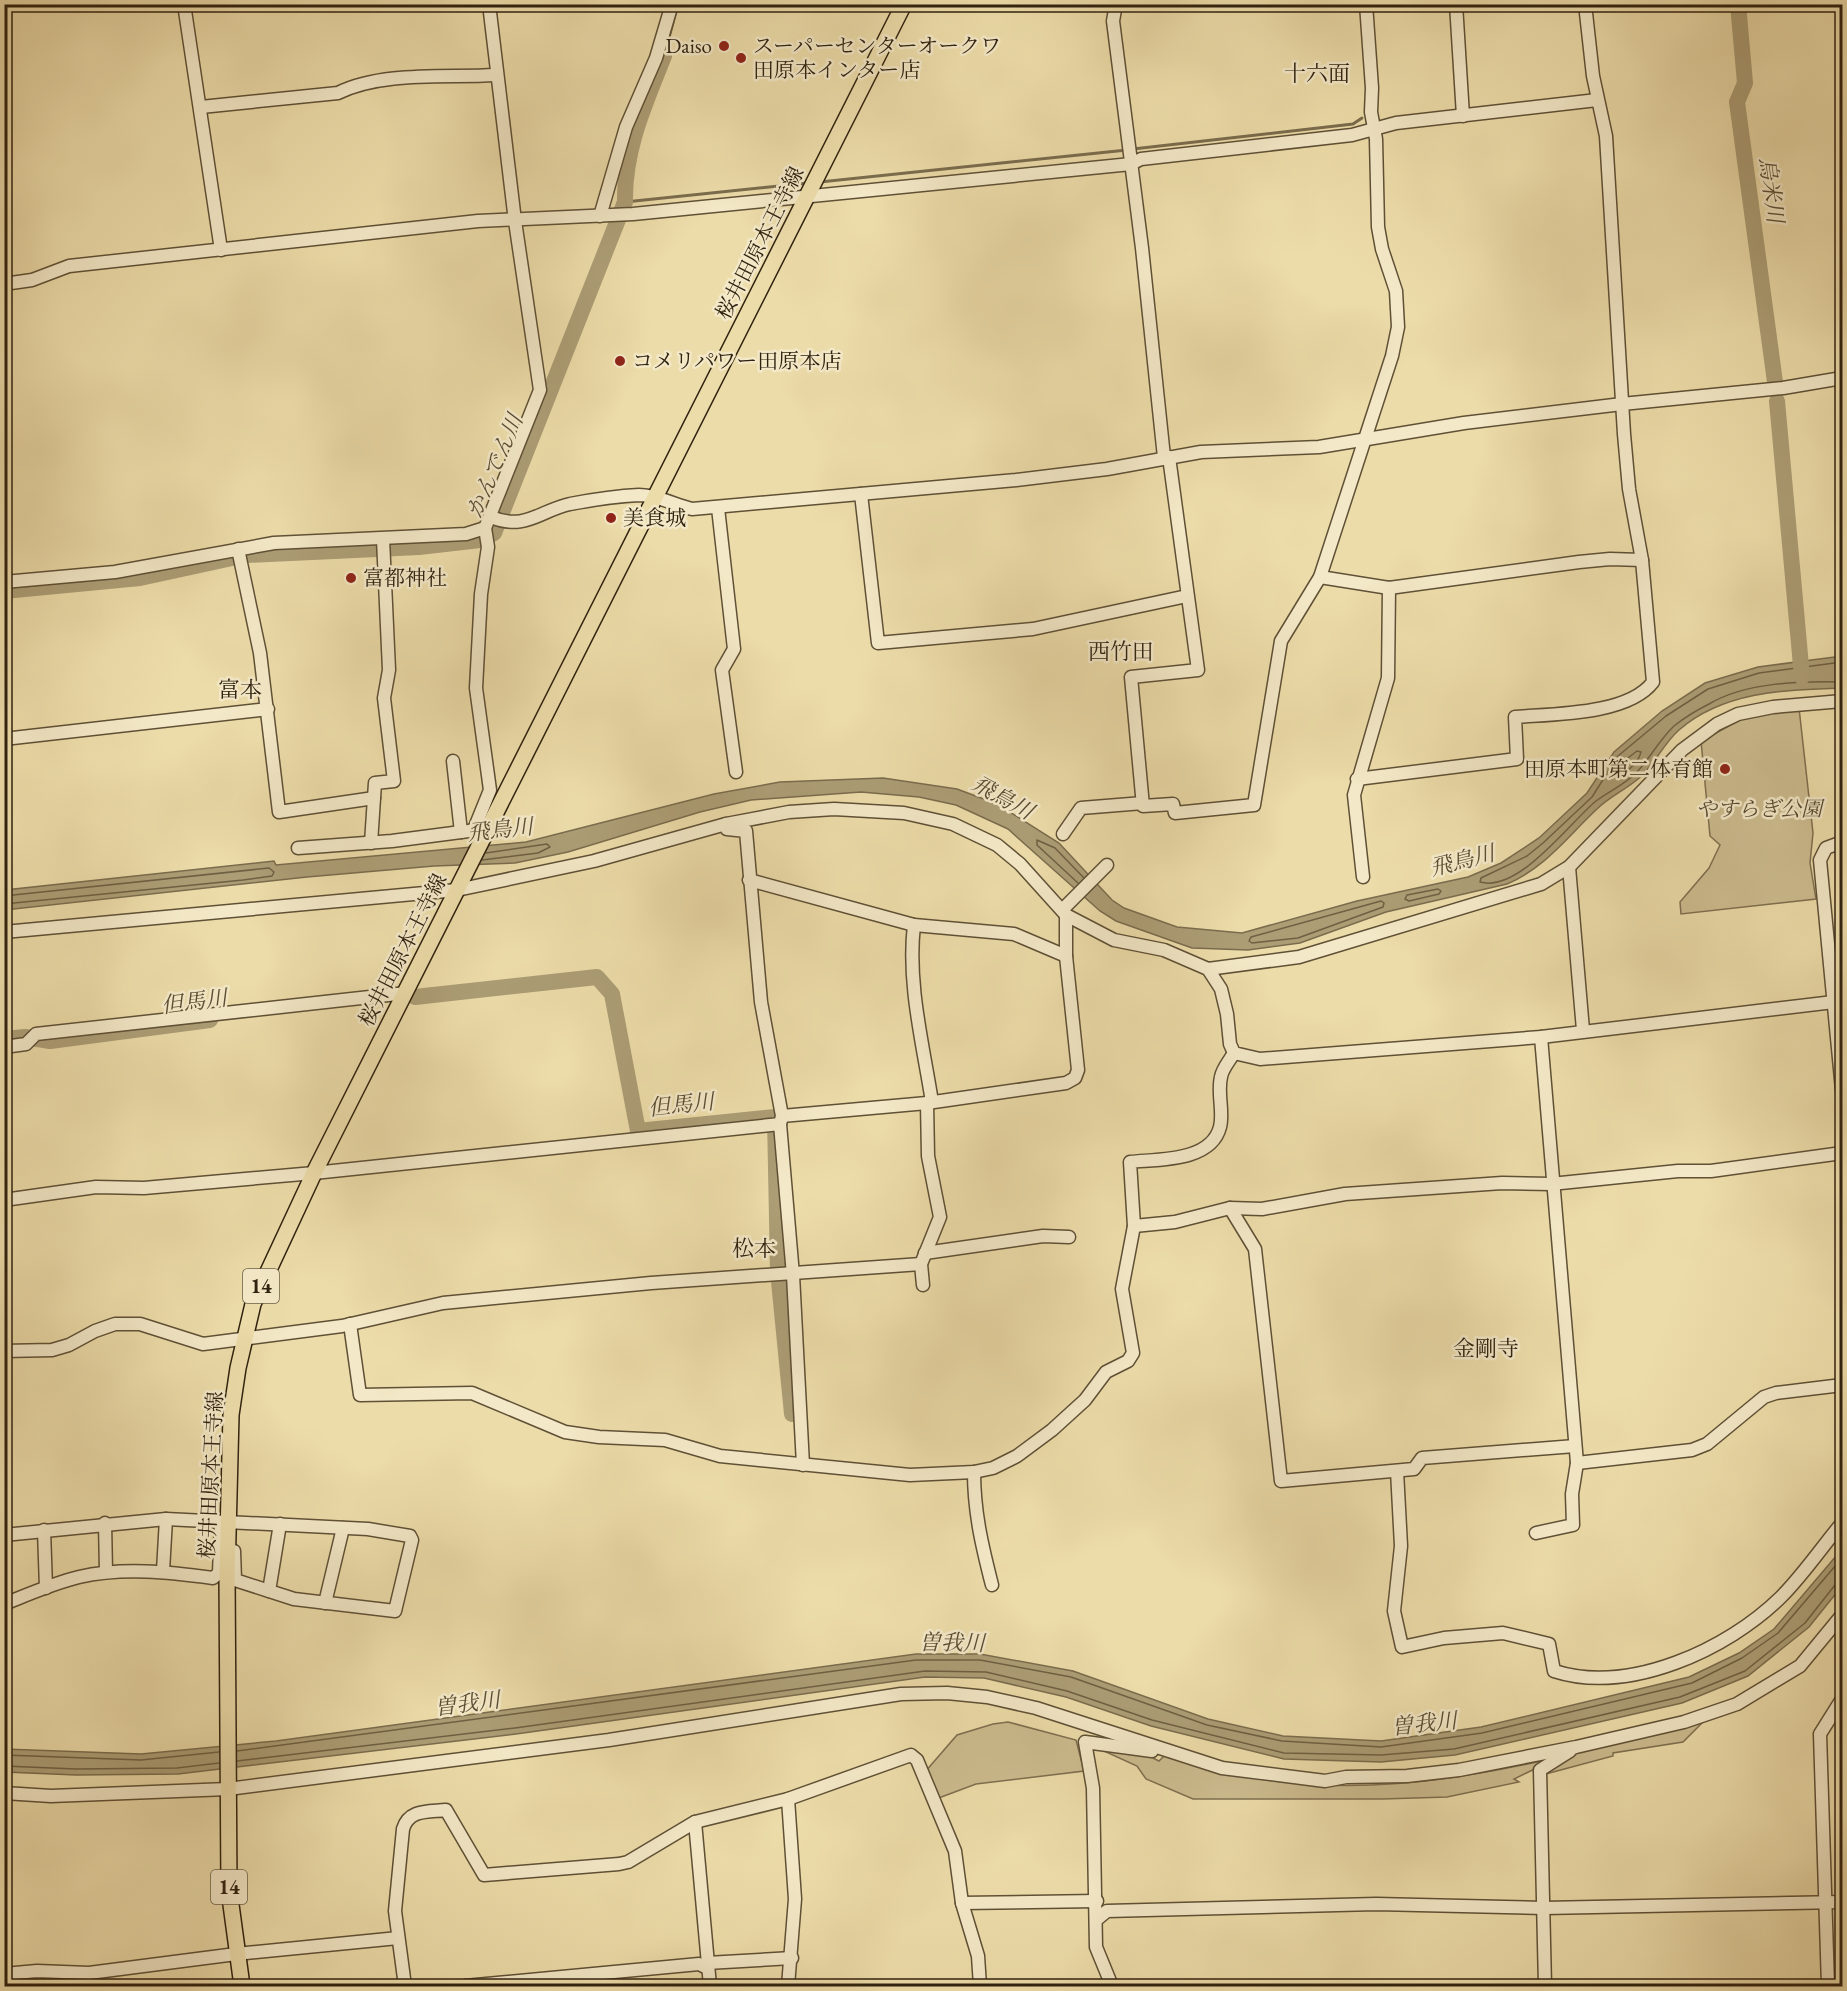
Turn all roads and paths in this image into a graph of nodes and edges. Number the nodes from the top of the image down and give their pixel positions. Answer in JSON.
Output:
{"nodes":[{"id":1,"x":184,"y":4,"type":"edge"},
{"id":2,"x":489,"y":4,"type":"edge"},
{"id":3,"x":672,"y":4,"type":"edge"},
{"id":4,"x":904,"y":4,"type":"edge"},
{"id":5,"x":1116,"y":4,"type":"edge"},
{"id":6,"x":1366,"y":4,"type":"edge"},
{"id":7,"x":1456,"y":4,"type":"edge"},
{"id":8,"x":1584,"y":4,"type":"edge"},
{"id":9,"x":495,"y":75,"type":"junction"},
{"id":10,"x":1597,"y":100,"type":"junction"},
{"id":11,"x":201,"y":107,"type":"junction"},
{"id":12,"x":1463,"y":116,"type":"junction"},
{"id":13,"x":1372,"y":128,"type":"junction"},
{"id":14,"x":1131,"y":160,"type":"junction"},
{"id":15,"x":808,"y":193,"type":"junction"},
{"id":16,"x":606,"y":216,"type":"junction"},
{"id":17,"x":514,"y":221,"type":"junction"},
{"id":18,"x":221,"y":250,"type":"junction"},
{"id":19,"x":4,"y":284,"type":"edge"},
{"id":20,"x":1842,"y":378,"type":"edge"},
{"id":21,"x":1622,"y":404,"type":"junction"},
{"id":22,"x":1365,"y":441,"type":"junction"},
{"id":23,"x":1167,"y":457,"type":"junction"},
{"id":24,"x":861,"y":494,"type":"junction"},
{"id":25,"x":657,"y":497,"type":"junction"},
{"id":26,"x":718,"y":508,"type":"junction"},
{"id":27,"x":488,"y":522,"type":"junction"},
{"id":28,"x":383,"y":539,"type":"junction"},
{"id":29,"x":238,"y":549,"type":"junction"},
{"id":30,"x":1642,"y":560,"type":"junction"},
{"id":31,"x":1320,"y":577,"type":"junction"},
{"id":32,"x":4,"y":582,"type":"edge"},
{"id":33,"x":1389,"y":588,"type":"junction"},
{"id":34,"x":1187,"y":596,"type":"junction"},
{"id":35,"x":1842,"y":701,"type":"edge"},
{"id":36,"x":268,"y":710,"type":"junction"},
{"id":37,"x":4,"y":739,"type":"edge"},
{"id":38,"x":453,"y":761,"type":"dead end"},
{"id":39,"x":736,"y":772,"type":"dead end"},
{"id":40,"x":1357,"y":779,"type":"junction"},
{"id":41,"x":374,"y":798,"type":"junction"},
{"id":42,"x":1143,"y":803,"type":"junction"},
{"id":43,"x":726,"y":824,"type":"junction"},
{"id":44,"x":483,"y":829,"type":"junction"},
{"id":45,"x":460,"y":832,"type":"junction"},
{"id":46,"x":1064,"y":834,"type":"dead end"},
{"id":47,"x":1842,"y":842,"type":"edge"},
{"id":48,"x":371,"y":843,"type":"junction"},
{"id":49,"x":298,"y":848,"type":"dead end"},
{"id":50,"x":1105,"y":867,"type":"dead end"},
{"id":51,"x":1569,"y":867,"type":"junction"},
{"id":52,"x":1363,"y":877,"type":"dead end"},
{"id":53,"x":749,"y":880,"type":"junction"},
{"id":54,"x":457,"y":890,"type":"junction"},
{"id":55,"x":1064,"y":913,"type":"junction"},
{"id":56,"x":914,"y":925,"type":"junction"},
{"id":57,"x":4,"y":932,"type":"edge"},
{"id":58,"x":1066,"y":956,"type":"junction"},
{"id":59,"x":1208,"y":969,"type":"junction"},
{"id":60,"x":406,"y":993,"type":"junction"},
{"id":61,"x":1837,"y":1002,"type":"edge"},
{"id":62,"x":1583,"y":1030,"type":"junction"},
{"id":63,"x":1541,"y":1037,"type":"junction"},
{"id":64,"x":4,"y":1047,"type":"edge"},
{"id":65,"x":1234,"y":1053,"type":"junction"},
{"id":66,"x":1842,"y":1090,"type":"edge"},
{"id":67,"x":929,"y":1102,"type":"junction"},
{"id":68,"x":781,"y":1120,"type":"junction"},
{"id":69,"x":1842,"y":1153,"type":"edge"},
{"id":70,"x":314,"y":1173,"type":"junction"},
{"id":71,"x":1551,"y":1184,"type":"junction"},
{"id":72,"x":4,"y":1200,"type":"edge"},
{"id":73,"x":1230,"y":1208,"type":"junction"},
{"id":74,"x":1134,"y":1226,"type":"junction"},
{"id":75,"x":1069,"y":1236,"type":"dead end"},
{"id":76,"x":923,"y":1258,"type":"junction"},
{"id":77,"x":793,"y":1275,"type":"junction"},
{"id":78,"x":923,"y":1285,"type":"dead end"},
{"id":79,"x":350,"y":1324,"type":"junction"},
{"id":80,"x":244,"y":1341,"type":"junction"},
{"id":81,"x":4,"y":1351,"type":"edge"},
{"id":82,"x":1842,"y":1385,"type":"edge"},
{"id":83,"x":1575,"y":1446,"type":"junction"},
{"id":84,"x":1577,"y":1462,"type":"junction"},
{"id":85,"x":803,"y":1465,"type":"junction"},
{"id":86,"x":1397,"y":1471,"type":"junction"},
{"id":87,"x":974,"y":1472,"type":"junction"},
{"id":88,"x":166,"y":1519,"type":"junction"},
{"id":89,"x":224,"y":1522,"type":"junction"},
{"id":90,"x":105,"y":1523,"type":"junction"},
{"id":91,"x":1842,"y":1523,"type":"edge"},
{"id":92,"x":280,"y":1524,"type":"junction"},
{"id":93,"x":343,"y":1528,"type":"junction"},
{"id":94,"x":44,"y":1530,"type":"junction"},
{"id":95,"x":1536,"y":1533,"type":"dead end"},
{"id":96,"x":4,"y":1534,"type":"edge"},
{"id":97,"x":163,"y":1571,"type":"junction"},
{"id":98,"x":106,"y":1572,"type":"junction"},
{"id":99,"x":992,"y":1585,"type":"dead end"},
{"id":100,"x":46,"y":1588,"type":"junction"},
{"id":101,"x":268,"y":1591,"type":"junction"},
{"id":102,"x":324,"y":1603,"type":"junction"},
{"id":103,"x":4,"y":1604,"type":"edge"},
{"id":104,"x":1842,"y":1615,"type":"edge"},
{"id":105,"x":1842,"y":1699,"type":"edge"},
{"id":106,"x":1576,"y":1747,"type":"junction"},
{"id":107,"x":1159,"y":1749,"type":"junction"},
{"id":108,"x":228,"y":1788,"type":"junction"},
{"id":109,"x":4,"y":1792,"type":"edge"},
{"id":110,"x":788,"y":1799,"type":"junction"},
{"id":111,"x":695,"y":1822,"type":"junction"},
{"id":112,"x":1097,"y":1902,"type":"junction"},
{"id":113,"x":1842,"y":1902,"type":"edge"},
{"id":114,"x":962,"y":1903,"type":"junction"},
{"id":115,"x":1826,"y":1903,"type":"junction"},
{"id":116,"x":1544,"y":1908,"type":"junction"},
{"id":117,"x":1096,"y":1920,"type":"junction"},
{"id":118,"x":398,"y":1938,"type":"junction"},
{"id":119,"x":236,"y":1954,"type":"junction"},
{"id":120,"x":792,"y":1958,"type":"junction"},
{"id":121,"x":707,"y":1966,"type":"junction"},
{"id":122,"x":4,"y":1974,"type":"edge"},
{"id":123,"x":242,"y":1986,"type":"edge"},
{"id":124,"x":405,"y":1986,"type":"edge"},
{"id":125,"x":465,"y":1986,"type":"edge"},
{"id":126,"x":710,"y":1986,"type":"edge"},
{"id":127,"x":788,"y":1986,"type":"edge"},
{"id":128,"x":980,"y":1986,"type":"edge"},
{"id":129,"x":1112,"y":1986,"type":"edge"},
{"id":130,"x":1545,"y":1986,"type":"edge"},
{"id":131,"x":1828,"y":1986,"type":"edge"}],
"edges":[{"from":1,"to":11,"type":"street"},
{"from":2,"to":9,"type":"street"},
{"from":3,"to":16,"type":"street"},
{"from":4,"to":15,"type":"main road","name":"桜井田原本王寺線","number":"14"},
{"from":5,"to":14,"type":"street"},
{"from":6,"to":13,"type":"street"},
{"from":7,"to":12,"type":"street"},
{"from":8,"to":10,"type":"street"},
{"from":9,"to":11,"type":"street"},
{"from":9,"to":17,"type":"street"},
{"from":10,"to":12,"type":"street"},
{"from":10,"to":21,"type":"street"},
{"from":11,"to":18,"type":"street"},
{"from":12,"to":13,"type":"street"},
{"from":13,"to":14,"type":"street"},
{"from":13,"to":22,"type":"street"},
{"from":14,"to":15,"type":"street"},
{"from":14,"to":23,"type":"street"},
{"from":15,"to":16,"type":"street"},
{"from":15,"to":25,"type":"main road","name":"桜井田原本王寺線","number":"14"},
{"from":16,"to":17,"type":"street"},
{"from":17,"to":18,"type":"street"},
{"from":17,"to":27,"type":"street"},
{"from":18,"to":19,"type":"street"},
{"from":20,"to":21,"type":"street"},
{"from":21,"to":22,"type":"street"},
{"from":21,"to":30,"type":"street"},
{"from":22,"to":23,"type":"street"},
{"from":22,"to":31,"type":"street"},
{"from":23,"to":24,"type":"street"},
{"from":23,"to":34,"type":"street"},
{"from":24,"to":26,"type":"street"},
{"from":24,"to":34,"type":"street"},
{"from":25,"to":26,"type":"street"},
{"from":25,"to":27,"type":"street"},
{"from":25,"to":44,"type":"main road","name":"桜井田原本王寺線","number":"14"},
{"from":26,"to":39,"type":"street"},
{"from":27,"to":28,"type":"street"},
{"from":27,"to":44,"type":"street"},
{"from":28,"to":29,"type":"street"},
{"from":28,"to":41,"type":"street"},
{"from":29,"to":32,"type":"street"},
{"from":29,"to":36,"type":"street"},
{"from":30,"to":33,"type":"street"},
{"from":30,"to":40,"type":"street"},
{"from":31,"to":33,"type":"street"},
{"from":31,"to":42,"type":"street"},
{"from":33,"to":40,"type":"street"},
{"from":34,"to":42,"type":"street"},
{"from":35,"to":51,"type":"street"},
{"from":36,"to":37,"type":"street"},
{"from":36,"to":41,"type":"street"},
{"from":38,"to":45,"type":"street"},
{"from":40,"to":52,"type":"street"},
{"from":41,"to":48,"type":"street"},
{"from":42,"to":46,"type":"street"},
{"from":43,"to":53,"type":"street"},
{"from":43,"to":54,"type":"street"},
{"from":43,"to":55,"type":"street"},
{"from":44,"to":45,"type":"street"},
{"from":44,"to":54,"type":"main road","name":"桜井田原本王寺線","number":"14"},
{"from":45,"to":48,"type":"street"},
{"from":47,"to":61,"type":"street"},
{"from":48,"to":49,"type":"street"},
{"from":50,"to":55,"type":"street"},
{"from":51,"to":59,"type":"street"},
{"from":51,"to":62,"type":"street"},
{"from":53,"to":56,"type":"street"},
{"from":53,"to":68,"type":"street"},
{"from":54,"to":57,"type":"street"},
{"from":54,"to":60,"type":"main road","name":"桜井田原本王寺線","number":"14"},
{"from":55,"to":58,"type":"street"},
{"from":55,"to":59,"type":"street"},
{"from":56,"to":58,"type":"street"},
{"from":56,"to":67,"type":"street"},
{"from":58,"to":67,"type":"street"},
{"from":59,"to":65,"type":"street"},
{"from":60,"to":64,"type":"street"},
{"from":60,"to":70,"type":"main road","name":"桜井田原本王寺線","number":"14"},
{"from":61,"to":62,"type":"street"},
{"from":61,"to":66,"type":"street"},
{"from":62,"to":63,"type":"street"},
{"from":63,"to":65,"type":"street"},
{"from":63,"to":71,"type":"street"},
{"from":65,"to":74,"type":"street"},
{"from":67,"to":68,"type":"street"},
{"from":67,"to":76,"type":"street"},
{"from":68,"to":70,"type":"street"},
{"from":68,"to":77,"type":"street"},
{"from":69,"to":71,"type":"street"},
{"from":70,"to":72,"type":"street"},
{"from":70,"to":80,"type":"main road","name":"桜井田原本王寺線","number":"14"},
{"from":71,"to":73,"type":"street"},
{"from":71,"to":83,"type":"street"},
{"from":73,"to":74,"type":"street"},
{"from":73,"to":86,"type":"street"},
{"from":74,"to":87,"type":"street"},
{"from":75,"to":76,"type":"street"},
{"from":76,"to":77,"type":"street"},
{"from":76,"to":78,"type":"street"},
{"from":77,"to":79,"type":"street"},
{"from":77,"to":85,"type":"street"},
{"from":79,"to":80,"type":"street"},
{"from":79,"to":85,"type":"street"},
{"from":80,"to":81,"type":"street"},
{"from":80,"to":89,"type":"main road","name":"桜井田原本王寺線","number":"14"},
{"from":82,"to":84,"type":"street"},
{"from":83,"to":84,"type":"street"},
{"from":83,"to":86,"type":"street"},
{"from":84,"to":95,"type":"street"},
{"from":85,"to":87,"type":"street"},
{"from":86,"to":91,"type":"street"},
{"from":87,"to":99,"type":"street"},
{"from":88,"to":89,"type":"street"},
{"from":88,"to":90,"type":"street"},
{"from":88,"to":97,"type":"street"},
{"from":89,"to":92,"type":"street"},
{"from":89,"to":97,"type":"street"},
{"from":89,"to":101,"type":"street"},
{"from":89,"to":108,"type":"main road","name":"桜井田原本王寺線","number":"14"},
{"from":90,"to":94,"type":"street"},
{"from":90,"to":98,"type":"street"},
{"from":92,"to":93,"type":"street"},
{"from":92,"to":101,"type":"street"},
{"from":93,"to":102,"type":"street"},
{"from":93,"to":102,"type":"street"},
{"from":94,"to":96,"type":"street"},
{"from":94,"to":100,"type":"street"},
{"from":97,"to":98,"type":"street"},
{"from":98,"to":100,"type":"street"},
{"from":100,"to":103,"type":"street"},
{"from":101,"to":102,"type":"street"},
{"from":104,"to":106,"type":"street"},
{"from":105,"to":115,"type":"street"},
{"from":106,"to":107,"type":"street"},
{"from":106,"to":116,"type":"street"},
{"from":107,"to":108,"type":"street"},
{"from":107,"to":112,"type":"street"},
{"from":108,"to":109,"type":"street"},
{"from":108,"to":119,"type":"main road","name":"桜井田原本王寺線","number":"14"},
{"from":110,"to":111,"type":"street"},
{"from":110,"to":114,"type":"street"},
{"from":110,"to":120,"type":"street"},
{"from":111,"to":118,"type":"street"},
{"from":111,"to":121,"type":"street"},
{"from":112,"to":114,"type":"street"},
{"from":112,"to":117,"type":"street"},
{"from":113,"to":115,"type":"street"},
{"from":114,"to":128,"type":"street"},
{"from":115,"to":116,"type":"street"},
{"from":115,"to":131,"type":"street"},
{"from":116,"to":117,"type":"street"},
{"from":116,"to":130,"type":"street"},
{"from":117,"to":129,"type":"street"},
{"from":118,"to":119,"type":"street"},
{"from":118,"to":124,"type":"street"},
{"from":119,"to":122,"type":"street"},
{"from":119,"to":123,"type":"main road","name":"桜井田原本王寺線","number":"14"},
{"from":120,"to":121,"type":"street"},
{"from":120,"to":127,"type":"street"},
{"from":121,"to":125,"type":"street"},
{"from":121,"to":126,"type":"street"}]}
